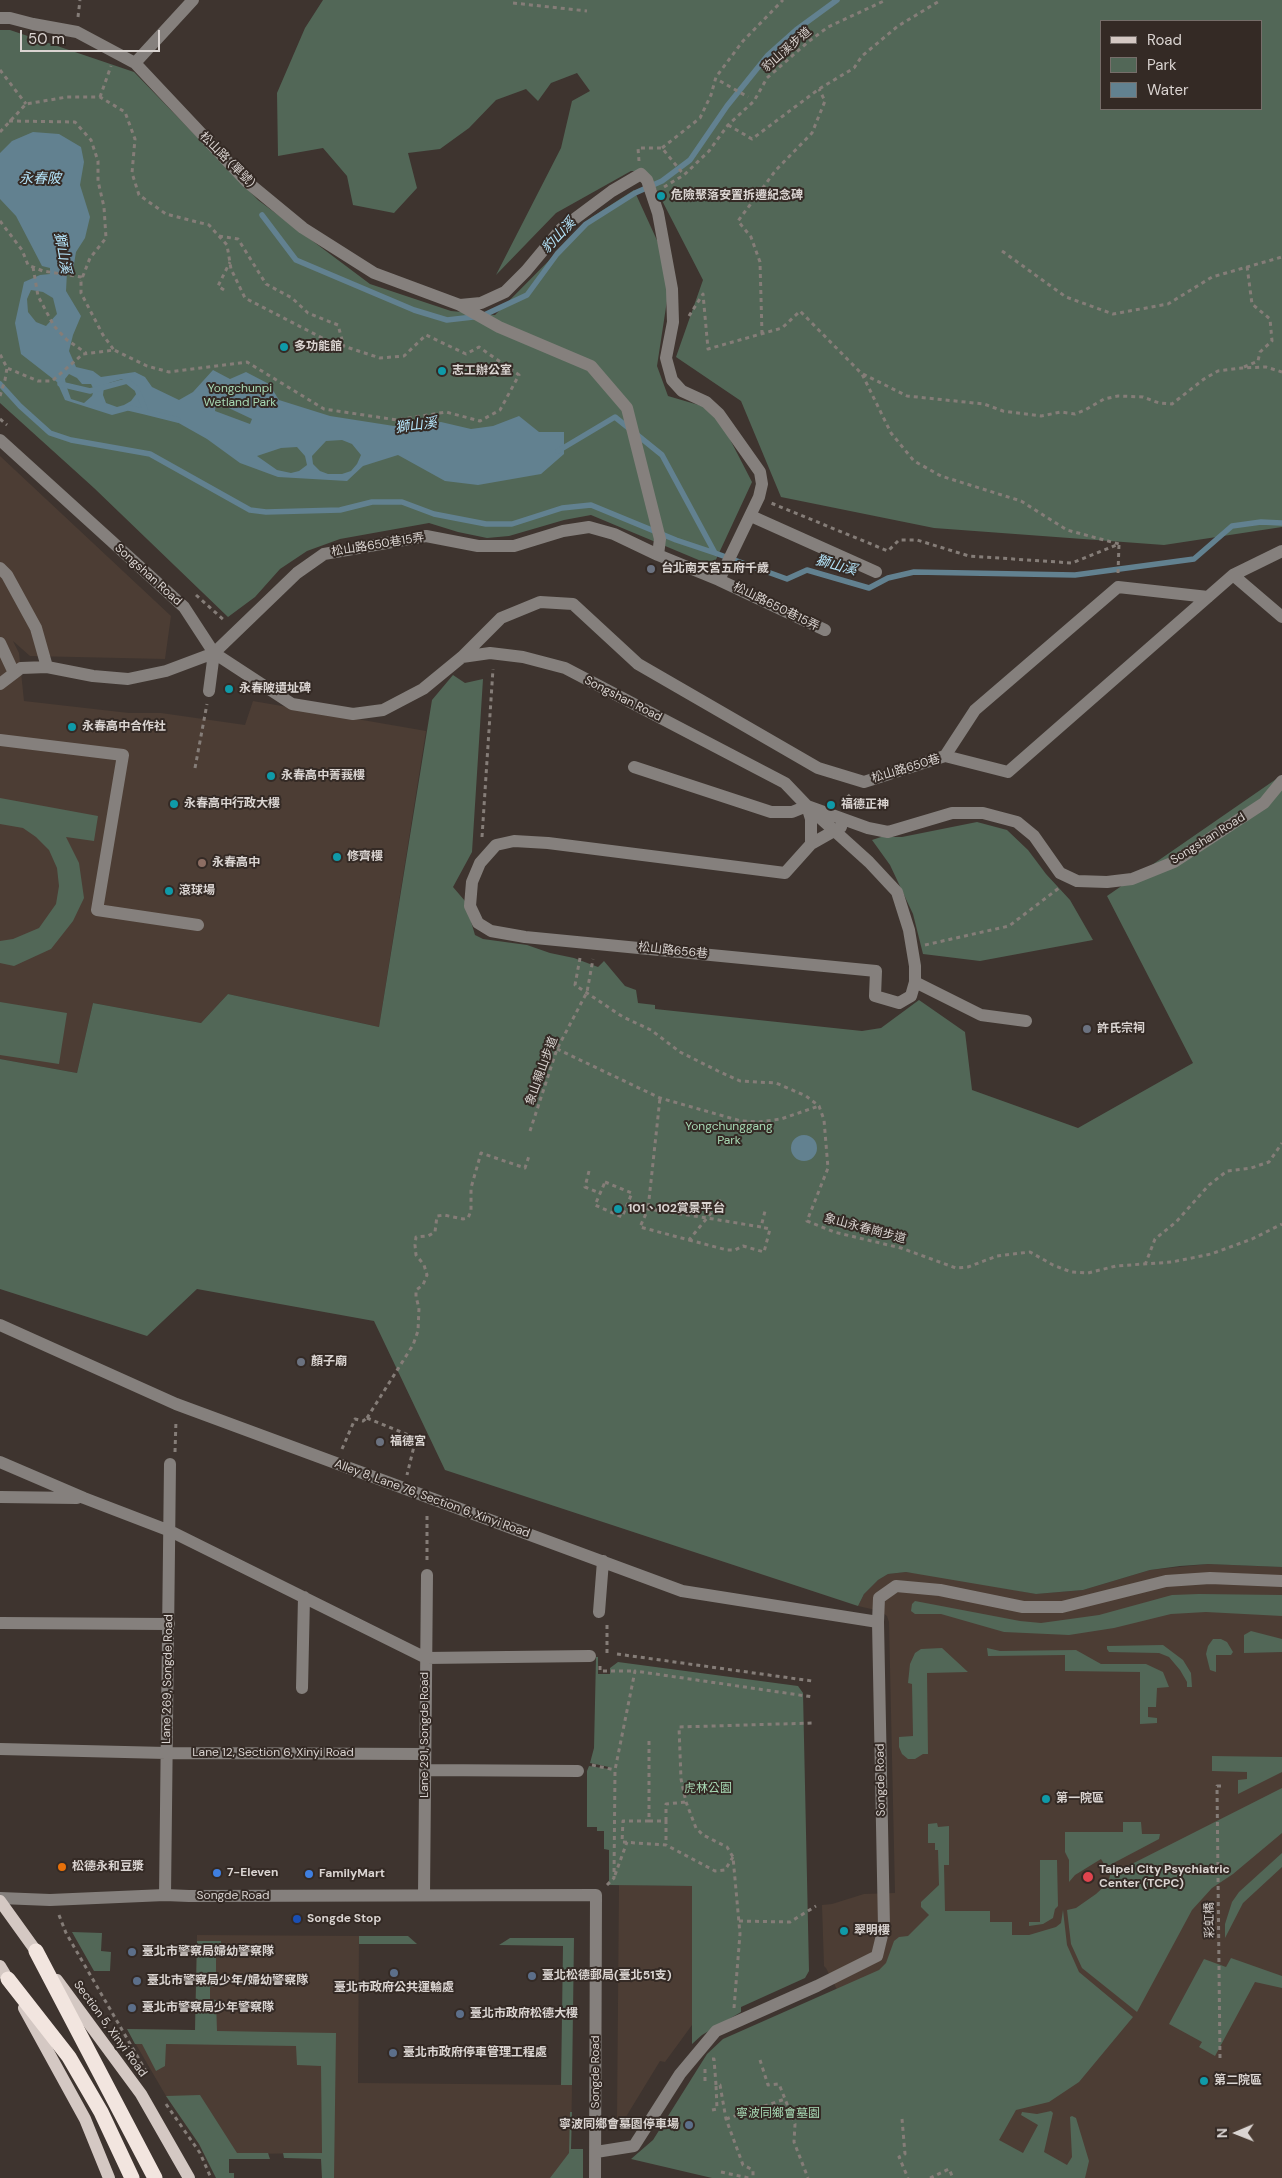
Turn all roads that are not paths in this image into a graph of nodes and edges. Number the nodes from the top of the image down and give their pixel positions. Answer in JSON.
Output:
{"nodes":[{"id":1,"x":192,"y":0,"type":"edge"},
{"id":2,"x":0,"y":18,"type":"edge"},
{"id":3,"x":135,"y":63,"type":"junction"},
{"id":4,"x":460,"y":305,"type":"junction"},
{"id":5,"x":0,"y":440,"type":"edge"},
{"id":6,"x":752,"y":516,"type":"junction"},
{"id":7,"x":1282,"y":551,"type":"edge"},
{"id":8,"x":658,"y":555,"type":"junction"},
{"id":9,"x":0,"y":568,"type":"edge"},
{"id":10,"x":876,"y":572,"type":"dead end"},
{"id":11,"x":1233,"y":575,"type":"junction"},
{"id":12,"x":719,"y":580,"type":"junction"},
{"id":13,"x":1208,"y":597,"type":"junction"},
{"id":14,"x":1282,"y":617,"type":"edge"},
{"id":15,"x":824,"y":630,"type":"dead end"},
{"id":16,"x":0,"y":643,"type":"edge"},
{"id":17,"x":214,"y":654,"type":"junction"},
{"id":18,"x":462,"y":657,"type":"junction"},
{"id":19,"x":46,"y":667,"type":"junction"},
{"id":20,"x":14,"y":673,"type":"junction"},
{"id":21,"x":0,"y":684,"type":"edge"},
{"id":22,"x":209,"y":691,"type":"road end"},
{"id":23,"x":0,"y":740,"type":"edge"},
{"id":24,"x":945,"y":756,"type":"junction"},
{"id":25,"x":634,"y":767,"type":"dead end"},
{"id":26,"x":1282,"y":782,"type":"edge"},
{"id":27,"x":807,"y":806,"type":"junction"},
{"id":28,"x":855,"y":823,"type":"junction"},
{"id":29,"x":834,"y":830,"type":"junction"},
{"id":30,"x":811,"y":844,"type":"junction"},
{"id":31,"x":198,"y":925,"type":"dead end"},
{"id":32,"x":915,"y":982,"type":"junction"},
{"id":33,"x":1026,"y":1021,"type":"dead end"},
{"id":34,"x":0,"y":1325,"type":"edge"},
{"id":35,"x":0,"y":1462,"type":"edge"},
{"id":36,"x":170,"y":1464,"type":"road end"},
{"id":37,"x":0,"y":1497,"type":"edge"},
{"id":38,"x":84,"y":1498,"type":"junction"},
{"id":39,"x":170,"y":1531,"type":"junction"},
{"id":40,"x":603,"y":1561,"type":"junction"},
{"id":41,"x":427,"y":1575,"type":"road end"},
{"id":42,"x":1282,"y":1581,"type":"edge"},
{"id":43,"x":304,"y":1597,"type":"junction"},
{"id":44,"x":599,"y":1612,"type":"road end"},
{"id":45,"x":878,"y":1622,"type":"junction"},
{"id":46,"x":0,"y":1623,"type":"edge"},
{"id":47,"x":169,"y":1624,"type":"junction"},
{"id":48,"x":597,"y":1657,"type":"road end"},
{"id":49,"x":426,"y":1658,"type":"junction"},
{"id":50,"x":302,"y":1688,"type":"dead end"},
{"id":51,"x":0,"y":1749,"type":"edge"},
{"id":52,"x":166,"y":1753,"type":"junction"},
{"id":53,"x":425,"y":1754,"type":"junction"},
{"id":54,"x":583,"y":1768,"type":"road end"},
{"id":55,"x":425,"y":1770,"type":"junction"},
{"id":56,"x":165,"y":1895,"type":"junction"},
{"id":57,"x":424,"y":1895,"type":"junction"},
{"id":58,"x":0,"y":1899,"type":"edge"},
{"id":59,"x":36,"y":1951,"type":"junction"},
{"id":60,"x":4,"y":1973,"type":"edge"},
{"id":61,"x":596,"y":2152,"type":"junction"},
{"id":62,"x":108,"y":2178,"type":"edge"},
{"id":63,"x":132,"y":2178,"type":"edge"},
{"id":64,"x":154,"y":2178,"type":"edge"},
{"id":65,"x":189,"y":2178,"type":"edge"},
{"id":66,"x":595,"y":2178,"type":"edge"}],
"edges":[{"from":1,"to":3,"type":"street"},
{"from":2,"to":3,"type":"street","name":"松山路 (單號)"},
{"from":3,"to":4,"type":"street","name":"松山路 (單號)"},
{"from":4,"to":6,"type":"street"},
{"from":4,"to":8,"type":"street"},
{"from":5,"to":17,"type":"street","name":"Songshan Road"},
{"from":6,"to":10,"type":"street"},
{"from":6,"to":12,"type":"street"},
{"from":7,"to":11,"type":"street","name":"松山路650巷"},
{"from":8,"to":12,"type":"street","name":"松山路650巷15弄"},
{"from":8,"to":17,"type":"street","name":"松山路650巷15弄"},
{"from":9,"to":19,"type":"street"},
{"from":11,"to":13,"type":"street","name":"松山路650巷"},
{"from":11,"to":14,"type":"street"},
{"from":12,"to":15,"type":"street","name":"松山路650巷15弄"},
{"from":13,"to":24,"type":"street","name":"松山路650巷"},
{"from":13,"to":24,"type":"street"},
{"from":16,"to":20,"type":"street"},
{"from":17,"to":18,"type":"street","name":"Songshan Road"},
{"from":17,"to":19,"type":"street"},
{"from":17,"to":22,"type":"street"},
{"from":18,"to":24,"type":"street","name":"松山路650巷"},
{"from":18,"to":27,"type":"street","name":"Songshan Road"},
{"from":19,"to":20,"type":"street"},
{"from":20,"to":21,"type":"street"},
{"from":23,"to":31,"type":"street"},
{"from":25,"to":27,"type":"street"},
{"from":26,"to":28,"type":"street","name":"Songshan Road"},
{"from":27,"to":28,"type":"street","name":"Songshan Road"},
{"from":27,"to":29,"type":"street"},
{"from":27,"to":30,"type":"street"},
{"from":28,"to":29,"type":"street"},
{"from":29,"to":30,"type":"street"},
{"from":29,"to":32,"type":"street"},
{"from":30,"to":32,"type":"street","name":"松山路656巷"},
{"from":32,"to":33,"type":"street"},
{"from":34,"to":40,"type":"street","name":"Alley 8, Lane 76, Section 6, Xinyi Road"},
{"from":35,"to":38,"type":"street"},
{"from":36,"to":39,"type":"street","name":"Lane 269, Songde Road"},
{"from":37,"to":38,"type":"street"},
{"from":38,"to":39,"type":"street"},
{"from":39,"to":43,"type":"street"},
{"from":39,"to":47,"type":"street","name":"Lane 269, Songde Road"},
{"from":40,"to":44,"type":"street"},
{"from":40,"to":45,"type":"street","name":"Alley 8, Lane 76, Section 6, Xinyi Road"},
{"from":41,"to":49,"type":"street","name":"Lane 291, Songde Road"},
{"from":42,"to":45,"type":"street"},
{"from":43,"to":49,"type":"street"},
{"from":43,"to":50,"type":"street"},
{"from":45,"to":61,"type":"street","name":"Songde Road"},
{"from":46,"to":47,"type":"street"},
{"from":47,"to":52,"type":"street","name":"Lane 269, Songde Road"},
{"from":48,"to":49,"type":"street"},
{"from":49,"to":53,"type":"street","name":"Lane 291, Songde Road"},
{"from":51,"to":52,"type":"street","name":"Lane 12, Section 6, Xinyi Road"},
{"from":52,"to":53,"type":"street","name":"Lane 12, Section 6, Xinyi Road"},
{"from":52,"to":56,"type":"street","name":"Lane 269, Songde Road"},
{"from":53,"to":55,"type":"street","name":"Lane 291, Songde Road"},
{"from":54,"to":55,"type":"street"},
{"from":55,"to":57,"type":"street","name":"Lane 291, Songde Road"},
{"from":56,"to":57,"type":"street","name":"Songde Road"},
{"from":56,"to":58,"type":"street","name":"Songde Road"},
{"from":57,"to":61,"type":"street","name":"Songde Road"},
{"from":58,"to":59,"type":"main road","name":"Section 5, Xinyi Road"},
{"from":59,"to":64,"type":"highway"},
{"from":59,"to":65,"type":"main road","name":"Section 5, Xinyi Road"},
{"from":60,"to":62,"type":"main road"},
{"from":60,"to":63,"type":"highway"},
{"from":61,"to":66,"type":"street"}]}
